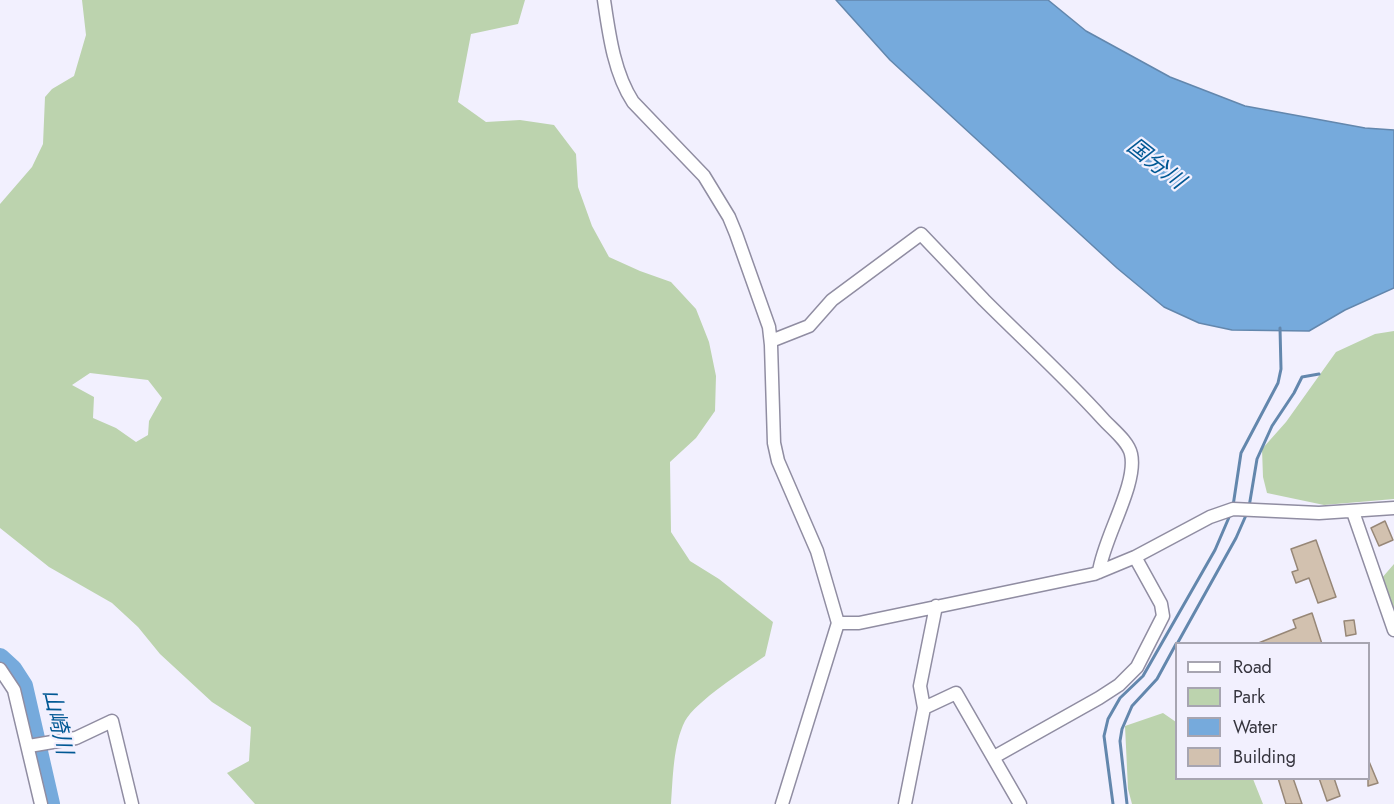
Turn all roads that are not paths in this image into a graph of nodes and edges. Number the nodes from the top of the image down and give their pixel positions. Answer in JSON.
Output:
{"nodes":[{"id":1,"x":604,"y":0,"type":"edge"},
{"id":2,"x":771,"y":341,"type":"junction"},
{"id":3,"x":1394,"y":508,"type":"edge"},
{"id":4,"x":1353,"y":512,"type":"junction"},
{"id":5,"x":1135,"y":557,"type":"junction"},
{"id":6,"x":1099,"y":572,"type":"junction"},
{"id":7,"x":936,"y":606,"type":"junction"},
{"id":8,"x":838,"y":623,"type":"junction"},
{"id":9,"x":1394,"y":630,"type":"edge"},
{"id":10,"x":0,"y":669,"type":"edge"},
{"id":11,"x":924,"y":708,"type":"junction"},
{"id":12,"x":34,"y":745,"type":"junction"},
{"id":13,"x":994,"y":757,"type":"junction"},
{"id":14,"x":41,"y":804,"type":"edge"},
{"id":15,"x":132,"y":804,"type":"edge"},
{"id":16,"x":782,"y":804,"type":"edge"},
{"id":17,"x":905,"y":804,"type":"edge"},
{"id":18,"x":1020,"y":804,"type":"edge"}],
"edges":[{"from":1,"to":2,"type":"street"},
{"from":2,"to":6,"type":"street"},
{"from":2,"to":8,"type":"street"},
{"from":3,"to":4,"type":"street"},
{"from":4,"to":5,"type":"street"},
{"from":4,"to":9,"type":"street"},
{"from":5,"to":6,"type":"street"},
{"from":5,"to":13,"type":"street"},
{"from":6,"to":7,"type":"street"},
{"from":7,"to":8,"type":"street"},
{"from":7,"to":11,"type":"street"},
{"from":8,"to":16,"type":"street"},
{"from":10,"to":12,"type":"street"},
{"from":11,"to":13,"type":"street"},
{"from":11,"to":17,"type":"street"},
{"from":12,"to":14,"type":"street"},
{"from":12,"to":15,"type":"street"},
{"from":13,"to":18,"type":"street"}]}
